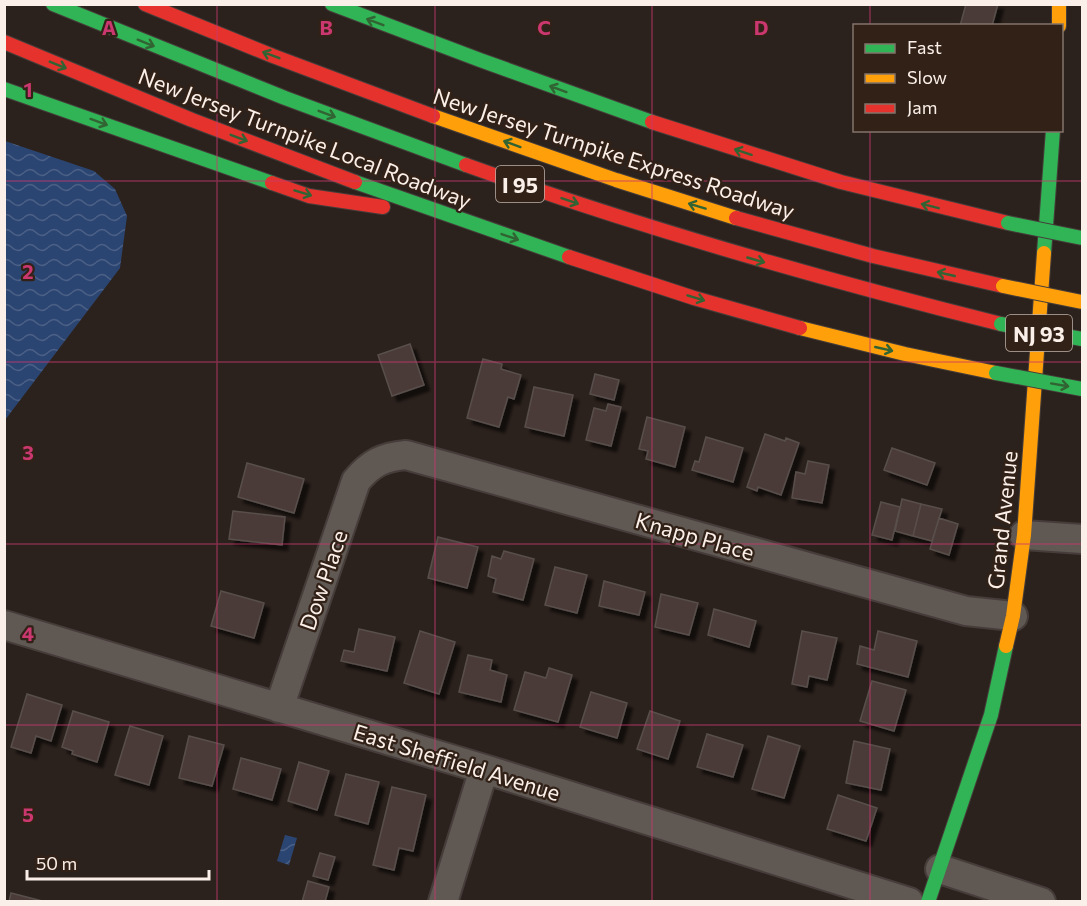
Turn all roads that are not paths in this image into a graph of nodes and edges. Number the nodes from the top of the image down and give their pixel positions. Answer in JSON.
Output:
{"nodes":[{"id":1,"x":53,"y":4,"type":"edge"},
{"id":2,"x":145,"y":4,"type":"edge"},
{"id":3,"x":332,"y":4,"type":"edge"},
{"id":4,"x":1059,"y":4,"type":"edge"},
{"id":5,"x":1059,"y":24,"type":"edge"},
{"id":6,"x":4,"y":42,"type":"edge"},
{"id":7,"x":4,"y":89,"type":"edge"},
{"id":8,"x":1053,"y":132,"type":"edge"},
{"id":9,"x":455,"y":218,"type":"junction"},
{"id":10,"x":1083,"y":238,"type":"edge"},
{"id":11,"x":1083,"y":302,"type":"edge"},
{"id":12,"x":1083,"y":339,"type":"edge"},
{"id":13,"x":1083,"y":389,"type":"edge"},
{"id":14,"x":379,"y":460,"type":"joint"},
{"id":15,"x":1024,"y":535,"type":"junction"},
{"id":16,"x":1083,"y":539,"type":"edge"},
{"id":17,"x":1012,"y":616,"type":"junction"},
{"id":18,"x":4,"y":625,"type":"edge"},
{"id":19,"x":279,"y":708,"type":"junction"},
{"id":20,"x":484,"y":769,"type":"junction"},
{"id":21,"x":940,"y":869,"type":"junction"},
{"id":22,"x":443,"y":902,"type":"edge"},
{"id":23,"x":909,"y":902,"type":"edge"},
{"id":24,"x":928,"y":902,"type":"edge"},
{"id":25,"x":1041,"y":902,"type":"edge"}],
"edges":[{"from":1,"to":12,"type":"main road","number":"I 95","one_way":true,"bridge":true},
{"from":11,"to":2,"type":"main road","name":"New Jersey Turnpike Express Roadway","number":"I 95","one_way":true,"bridge":true},
{"from":10,"to":3,"type":"main road","one_way":true,"bridge":true},
{"from":4,"to":5,"type":"main road"},
{"from":6,"to":9,"type":"main road","name":"New Jersey Turnpike Local Roadway","number":"I 95","one_way":true},
{"from":7,"to":9,"type":"main road","one_way":true},
{"from":8,"to":15,"type":"main road","name":"Grand Avenue","number":"NJ 93"},
{"from":9,"to":13,"type":"main road","name":"New Jersey Turnpike Local Roadway","number":"I 95","one_way":true,"bridge":true},
{"from":14,"to":17,"type":"street","name":"Knapp Place"},
{"from":14,"to":19,"type":"street","name":"Dow Place"},
{"from":15,"to":16,"type":"street"},
{"from":15,"to":17,"type":"main road","name":"Grand Avenue","number":"NJ 93"},
{"from":17,"to":21,"type":"main road","name":"Grand Avenue","number":"NJ 93"},
{"from":18,"to":19,"type":"street","name":"East Sheffield Avenue"},
{"from":19,"to":20,"type":"street","name":"East Sheffield Avenue"},
{"from":20,"to":22,"type":"street"},
{"from":20,"to":23,"type":"street","name":"East Sheffield Avenue"},
{"from":21,"to":24,"type":"main road","name":"Grand Avenue","number":"NJ 93"},
{"from":21,"to":25,"type":"street"}]}
